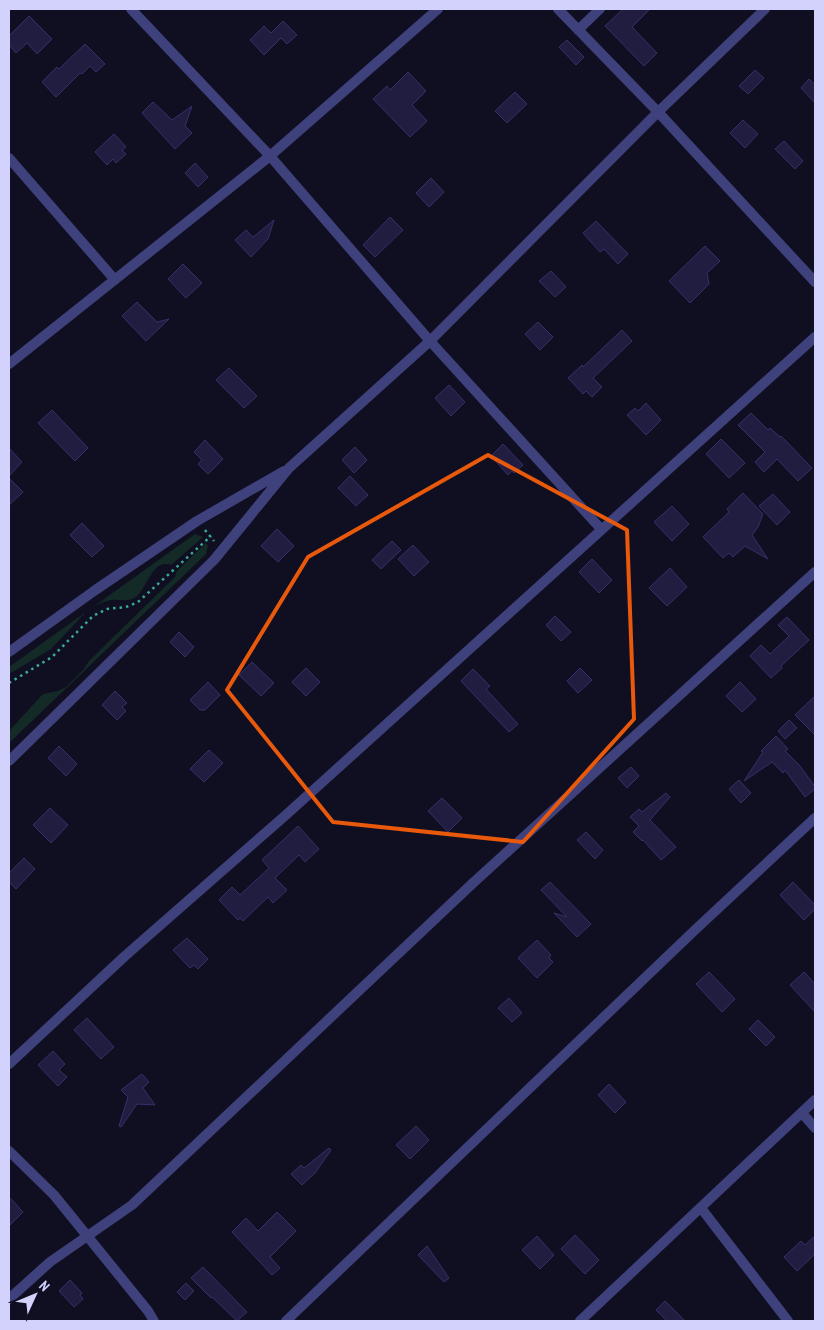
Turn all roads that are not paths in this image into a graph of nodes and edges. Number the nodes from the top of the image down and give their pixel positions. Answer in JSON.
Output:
{"nodes":[{"id":1,"x":131,"y":9,"type":"edge"},
{"id":2,"x":438,"y":9,"type":"edge"},
{"id":3,"x":558,"y":9,"type":"edge"},
{"id":4,"x":600,"y":9,"type":"edge"},
{"id":5,"x":764,"y":9,"type":"edge"},
{"id":6,"x":578,"y":30,"type":"junction"},
{"id":7,"x":658,"y":112,"type":"junction"},
{"id":8,"x":270,"y":156,"type":"junction"},
{"id":9,"x":9,"y":158,"type":"edge"},
{"id":10,"x":115,"y":280,"type":"junction"},
{"id":11,"x":815,"y":282,"type":"edge"},
{"id":12,"x":815,"y":337,"type":"edge"},
{"id":13,"x":430,"y":341,"type":"junction"},
{"id":14,"x":9,"y":364,"type":"edge"},
{"id":15,"x":289,"y":468,"type":"junction"},
{"id":16,"x":602,"y":529,"type":"junction"},
{"id":17,"x":815,"y":572,"type":"edge"},
{"id":18,"x":9,"y":652,"type":"edge"},
{"id":19,"x":9,"y":762,"type":"edge"},
{"id":20,"x":815,"y":818,"type":"edge"},
{"id":21,"x":9,"y":1064,"type":"edge"},
{"id":22,"x":815,"y":1100,"type":"edge"},
{"id":23,"x":802,"y":1113,"type":"junction"},
{"id":24,"x":815,"y":1128,"type":"edge"},
{"id":25,"x":9,"y":1151,"type":"edge"},
{"id":26,"x":701,"y":1208,"type":"junction"},
{"id":27,"x":88,"y":1237,"type":"junction"},
{"id":28,"x":9,"y":1299,"type":"edge"},
{"id":29,"x":154,"y":1321,"type":"edge"},
{"id":30,"x":286,"y":1321,"type":"edge"},
{"id":31,"x":581,"y":1321,"type":"edge"},
{"id":32,"x":788,"y":1321,"type":"edge"}],
"edges":[{"from":1,"to":8,"type":"street"},
{"from":2,"to":8,"type":"street"},
{"from":3,"to":6,"type":"street"},
{"from":4,"to":6,"type":"street"},
{"from":5,"to":7,"type":"street"},
{"from":6,"to":7,"type":"street"},
{"from":7,"to":11,"type":"street"},
{"from":7,"to":13,"type":"street"},
{"from":8,"to":10,"type":"street"},
{"from":8,"to":13,"type":"street"},
{"from":9,"to":10,"type":"street"},
{"from":10,"to":14,"type":"street"},
{"from":12,"to":16,"type":"street"},
{"from":13,"to":15,"type":"street"},
{"from":13,"to":16,"type":"street"},
{"from":15,"to":18,"type":"street"},
{"from":15,"to":19,"type":"street"},
{"from":16,"to":21,"type":"street"},
{"from":17,"to":27,"type":"street"},
{"from":20,"to":30,"type":"street"},
{"from":22,"to":23,"type":"street"},
{"from":23,"to":24,"type":"street"},
{"from":23,"to":26,"type":"street"},
{"from":25,"to":27,"type":"street"},
{"from":26,"to":31,"type":"street"},
{"from":26,"to":32,"type":"street"},
{"from":27,"to":28,"type":"street"},
{"from":27,"to":29,"type":"street"}]}
